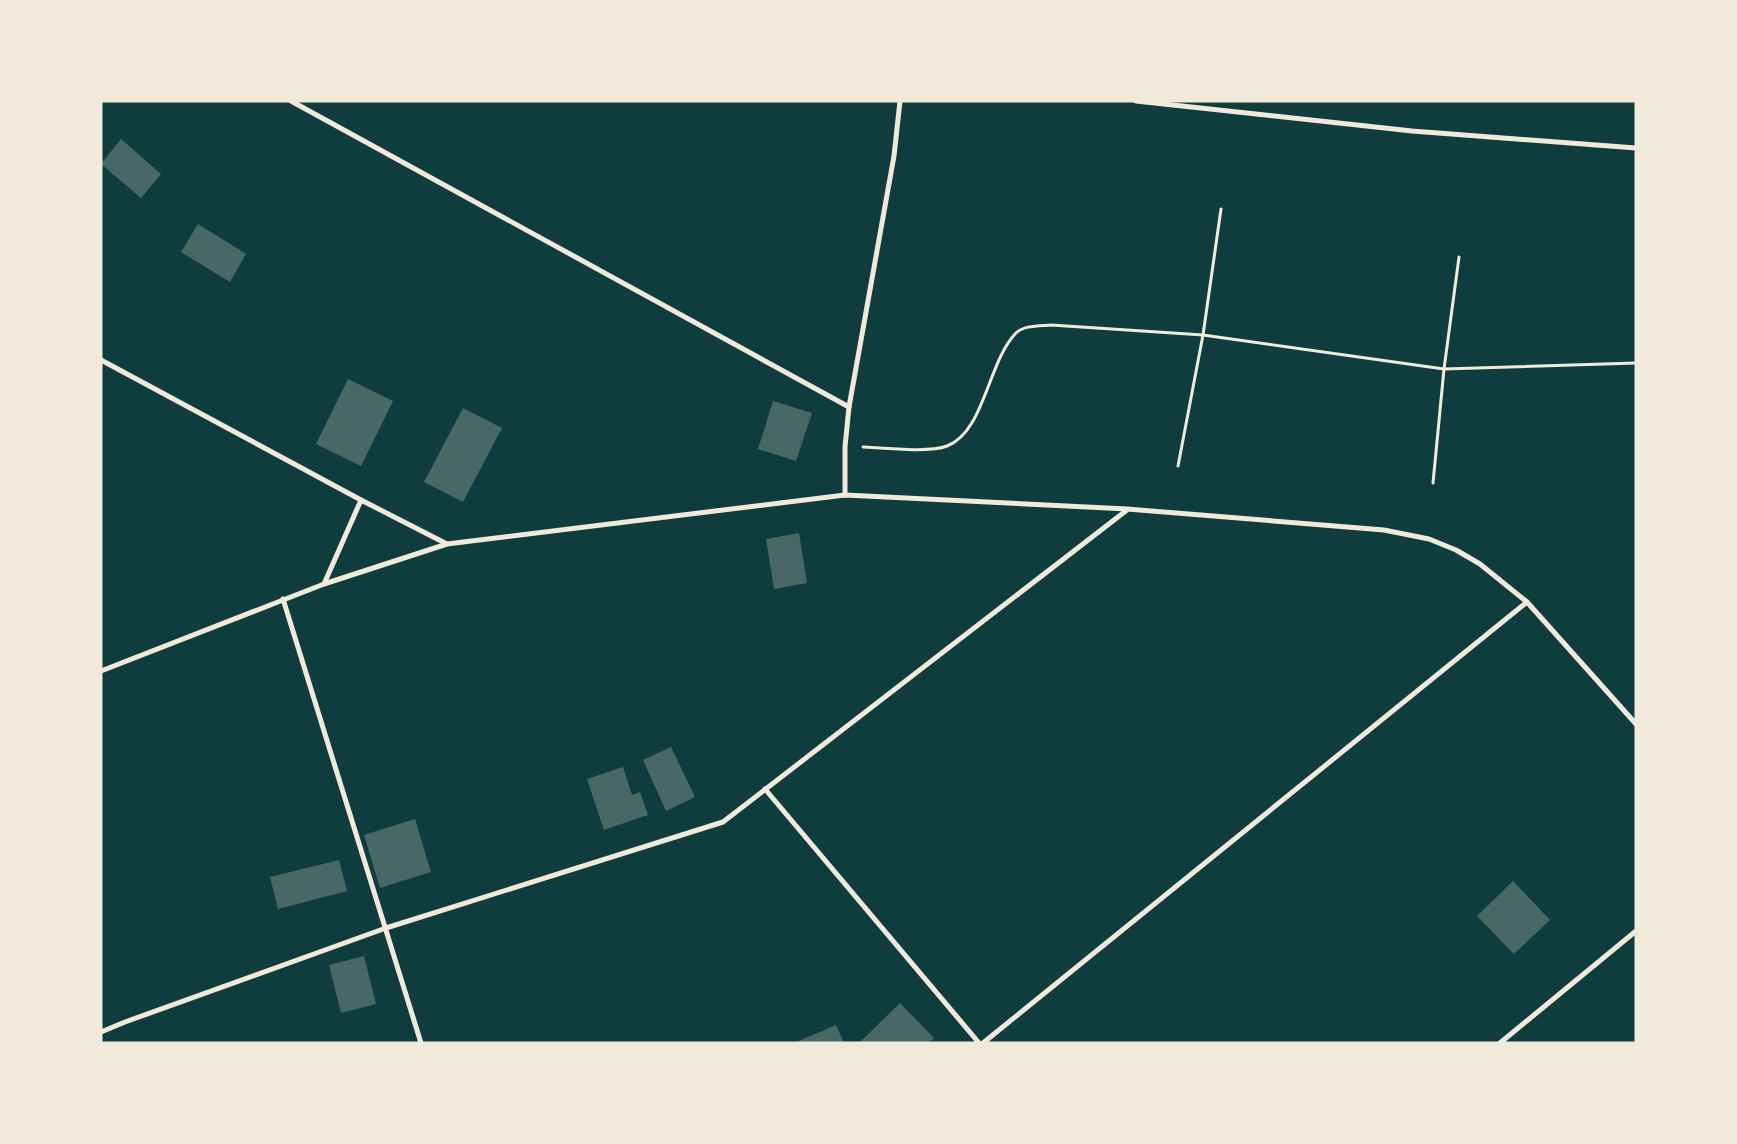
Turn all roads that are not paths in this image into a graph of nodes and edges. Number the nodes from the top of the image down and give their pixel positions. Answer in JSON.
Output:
{"nodes":[{"id":1,"x":291,"y":101,"type":"edge"},
{"id":2,"x":900,"y":101,"type":"edge"},
{"id":3,"x":1136,"y":101,"type":"edge"},
{"id":4,"x":1636,"y":148,"type":"edge"},
{"id":5,"x":101,"y":360,"type":"edge"},
{"id":6,"x":849,"y":407,"type":"junction"},
{"id":7,"x":845,"y":495,"type":"junction"},
{"id":8,"x":361,"y":500,"type":"junction"},
{"id":9,"x":1127,"y":509,"type":"junction"},
{"id":10,"x":447,"y":544,"type":"junction"},
{"id":11,"x":324,"y":584,"type":"junction"},
{"id":12,"x":283,"y":599,"type":"junction"},
{"id":13,"x":1527,"y":602,"type":"junction"},
{"id":14,"x":101,"y":671,"type":"edge"},
{"id":15,"x":1636,"y":724,"type":"edge"},
{"id":16,"x":765,"y":789,"type":"junction"},
{"id":17,"x":386,"y":928,"type":"junction"},
{"id":18,"x":1636,"y":931,"type":"edge"},
{"id":19,"x":101,"y":1032,"type":"edge"},
{"id":20,"x":422,"y":1043,"type":"edge"},
{"id":21,"x":979,"y":1043,"type":"edge"},
{"id":22,"x":984,"y":1043,"type":"edge"},
{"id":23,"x":1500,"y":1043,"type":"edge"}],
"edges":[{"from":1,"to":6,"type":"street"},
{"from":2,"to":6,"type":"street"},
{"from":3,"to":4,"type":"street"},
{"from":5,"to":8,"type":"street"},
{"from":6,"to":7,"type":"street"},
{"from":7,"to":9,"type":"street"},
{"from":7,"to":10,"type":"street"},
{"from":8,"to":10,"type":"street"},
{"from":8,"to":11,"type":"street"},
{"from":9,"to":13,"type":"street"},
{"from":9,"to":16,"type":"street"},
{"from":10,"to":11,"type":"street"},
{"from":11,"to":12,"type":"street"},
{"from":12,"to":14,"type":"street"},
{"from":12,"to":17,"type":"street"},
{"from":13,"to":15,"type":"street"},
{"from":13,"to":22,"type":"street"},
{"from":16,"to":17,"type":"street"},
{"from":16,"to":21,"type":"street"},
{"from":17,"to":19,"type":"street"},
{"from":17,"to":20,"type":"street"},
{"from":18,"to":23,"type":"street"}]}
